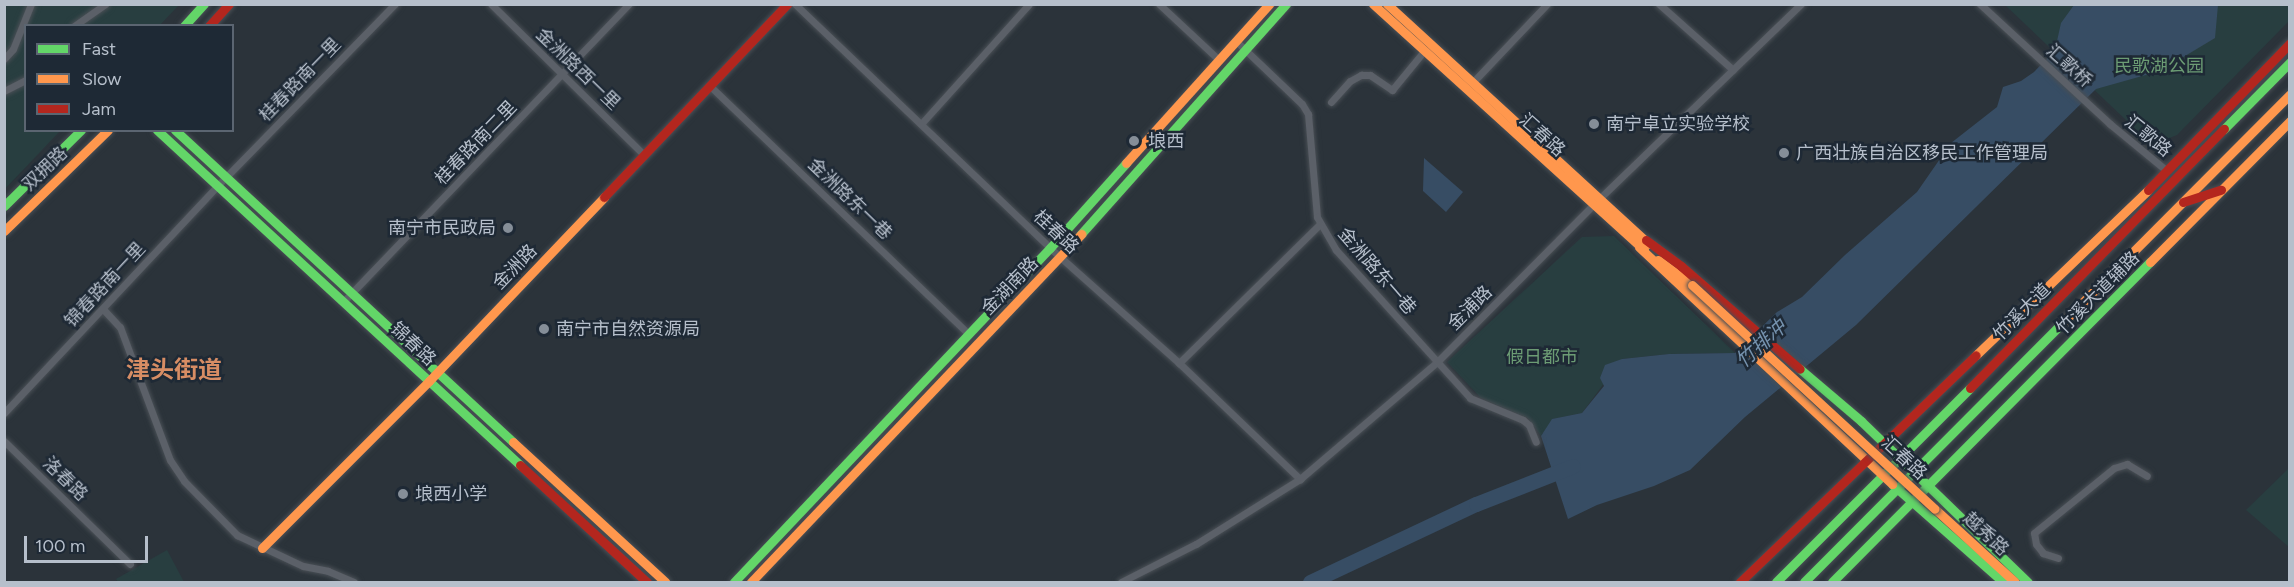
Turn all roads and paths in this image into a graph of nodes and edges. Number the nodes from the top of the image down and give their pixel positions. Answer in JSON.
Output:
{"nodes":[{"id":1,"x":31,"y":4,"type":"edge"},
{"id":2,"x":105,"y":4,"type":"edge"},
{"id":3,"x":204,"y":4,"type":"edge"},
{"id":4,"x":229,"y":4,"type":"edge"},
{"id":5,"x":395,"y":4,"type":"edge"},
{"id":6,"x":491,"y":4,"type":"edge"},
{"id":7,"x":629,"y":4,"type":"edge"},
{"id":8,"x":787,"y":4,"type":"edge"},
{"id":9,"x":795,"y":4,"type":"edge"},
{"id":10,"x":1029,"y":4,"type":"edge"},
{"id":11,"x":1159,"y":4,"type":"edge"},
{"id":12,"x":1269,"y":4,"type":"edge"},
{"id":13,"x":1286,"y":4,"type":"edge"},
{"id":14,"x":1373,"y":4,"type":"edge"},
{"id":15,"x":1387,"y":4,"type":"edge"},
{"id":16,"x":1547,"y":4,"type":"edge"},
{"id":17,"x":1659,"y":4,"type":"edge"},
{"id":18,"x":1801,"y":4,"type":"edge"},
{"id":19,"x":1980,"y":4,"type":"edge"},
{"id":20,"x":77,"y":24,"type":"edge"},
{"id":21,"x":185,"y":24,"type":"edge"},
{"id":22,"x":211,"y":24,"type":"edge"},
{"id":23,"x":1236,"y":41,"type":"junction"},
{"id":24,"x":2289,"y":43,"type":"edge"},
{"id":25,"x":1244,"y":50,"type":"junction"},
{"id":26,"x":1424,"y":51,"type":"junction"},
{"id":27,"x":2289,"y":57,"type":"edge"},
{"id":28,"x":4,"y":59,"type":"edge"},
{"id":29,"x":1218,"y":59,"type":"junction"},
{"id":30,"x":2289,"y":62,"type":"edge"},
{"id":31,"x":2266,"y":69,"type":"junction"},
{"id":32,"x":1733,"y":70,"type":"junction"},
{"id":33,"x":562,"y":75,"type":"junction"},
{"id":34,"x":24,"y":81,"type":"edge"},
{"id":35,"x":1473,"y":82,"type":"junction"},
{"id":36,"x":710,"y":86,"type":"junction"},
{"id":37,"x":4,"y":91,"type":"edge"},
{"id":38,"x":2289,"y":94,"type":"edge"},
{"id":39,"x":1331,"y":102,"type":"dead end"},
{"id":40,"x":2289,"y":121,"type":"edge"},
{"id":41,"x":921,"y":124,"type":"junction"},
{"id":42,"x":2110,"y":124,"type":"joint"},
{"id":43,"x":79,"y":132,"type":"edge"},
{"id":44,"x":106,"y":132,"type":"edge"},
{"id":45,"x":159,"y":132,"type":"edge"},
{"id":46,"x":177,"y":132,"type":"edge"},
{"id":47,"x":644,"y":155,"type":"junction"},
{"id":48,"x":2197,"y":157,"type":"junction"},
{"id":49,"x":2167,"y":171,"type":"junction"},
{"id":50,"x":226,"y":177,"type":"junction"},
{"id":51,"x":218,"y":186,"type":"junction"},
{"id":52,"x":2153,"y":186,"type":"junction"},
{"id":53,"x":2225,"y":188,"type":"junction"},
{"id":54,"x":1597,"y":201,"type":"junction"},
{"id":55,"x":2183,"y":202,"type":"junction"},
{"id":56,"x":4,"y":206,"type":"edge"},
{"id":57,"x":1320,"y":224,"type":"junction"},
{"id":58,"x":4,"y":231,"type":"edge"},
{"id":59,"x":1642,"y":244,"type":"junction"},
{"id":60,"x":1050,"y":248,"type":"junction"},
{"id":61,"x":1060,"y":257,"type":"junction"},
{"id":62,"x":352,"y":293,"type":"junction"},
{"id":63,"x":343,"y":302,"type":"junction"},
{"id":64,"x":103,"y":309,"type":"junction"},
{"id":65,"x":969,"y":334,"type":"junction"},
{"id":66,"x":1437,"y":362,"type":"junction"},
{"id":67,"x":1179,"y":363,"type":"junction"},
{"id":68,"x":437,"y":372,"type":"junction"},
{"id":69,"x":429,"y":381,"type":"junction"},
{"id":70,"x":4,"y":413,"type":"edge"},
{"id":71,"x":4,"y":441,"type":"edge"},
{"id":72,"x":1536,"y":442,"type":"dead end"},
{"id":73,"x":1885,"y":444,"type":"junction"},
{"id":74,"x":1865,"y":459,"type":"junction"},
{"id":75,"x":1900,"y":459,"type":"junction"},
{"id":76,"x":1913,"y":471,"type":"junction"},
{"id":77,"x":1884,"y":476,"type":"junction"},
{"id":78,"x":2147,"y":476,"type":"dead end"},
{"id":79,"x":1300,"y":479,"type":"junction"},
{"id":80,"x":1929,"y":487,"type":"junction"},
{"id":81,"x":1897,"y":489,"type":"junction"},
{"id":82,"x":1914,"y":503,"type":"junction"},
{"id":83,"x":1935,"y":509,"type":"joint"},
{"id":84,"x":262,"y":549,"type":"junction"},
{"id":85,"x":2058,"y":558,"type":"dead end"},
{"id":86,"x":130,"y":564,"type":"dead end"},
{"id":87,"x":354,"y":582,"type":"edge"},
{"id":88,"x":647,"y":582,"type":"edge"},
{"id":89,"x":665,"y":582,"type":"edge"},
{"id":90,"x":734,"y":582,"type":"edge"},
{"id":91,"x":751,"y":582,"type":"edge"},
{"id":92,"x":1121,"y":582,"type":"edge"},
{"id":93,"x":1740,"y":582,"type":"edge"},
{"id":94,"x":1776,"y":582,"type":"edge"},
{"id":95,"x":1804,"y":582,"type":"edge"},
{"id":96,"x":1832,"y":582,"type":"edge"},
{"id":97,"x":2003,"y":582,"type":"edge"},
{"id":98,"x":2015,"y":582,"type":"edge"},
{"id":99,"x":2028,"y":582,"type":"edge"}],
"edges":[{"from":1,"to":28,"type":"street"},
{"from":2,"to":20,"type":"street"},
{"from":3,"to":21,"type":"main road"},
{"from":4,"to":22,"type":"main road"},
{"from":5,"to":50,"type":"street","name":"桂春路南一里"},
{"from":6,"to":33,"type":"street","name":"金洲路西一里"},
{"from":7,"to":33,"type":"street","name":"桂春路南二里"},
{"from":8,"to":36,"type":"main road","name":"金洲路"},
{"from":9,"to":41,"type":"street","name":"桂春路"},
{"from":10,"to":41,"type":"street"},
{"from":11,"to":29,"type":"street"},
{"from":12,"to":23,"type":"main road","name":"金湖南路"},
{"from":13,"to":25,"type":"main road","name":"金湖南路"},
{"from":14,"to":26,"type":"main road","name":"汇春路"},
{"from":15,"to":35,"type":"main road","name":"汇春路"},
{"from":16,"to":35,"type":"street"},
{"from":17,"to":32,"type":"street"},
{"from":18,"to":32,"type":"street","name":"金浦路"},
{"from":19,"to":42,"type":"street","name":"汇歌桥"},
{"from":23,"to":25,"type":"street","name":"金洲路东一巷"},
{"from":23,"to":29,"type":"main road","name":"金湖南路"},
{"from":24,"to":31,"type":"main road"},
{"from":25,"to":57,"type":"street","name":"金洲路东一巷"},
{"from":25,"to":61,"type":"main road","name":"金湖南路"},
{"from":26,"to":39,"type":"street"},
{"from":26,"to":54,"type":"main road","name":"汇春路"},
{"from":27,"to":31,"type":"main road"},
{"from":29,"to":60,"type":"main road","name":"金湖南路"},
{"from":30,"to":48,"type":"main road","name":"竹溪大道"},
{"from":31,"to":49,"type":"main road"},
{"from":32,"to":54,"type":"street","name":"金浦路"},
{"from":33,"to":47,"type":"street","name":"金洲路西一里"},
{"from":33,"to":62,"type":"street","name":"桂春路南二里"},
{"from":34,"to":37,"type":"street"},
{"from":35,"to":54,"type":"main road","name":"汇春路"},
{"from":36,"to":47,"type":"main road","name":"金洲路"},
{"from":36,"to":65,"type":"street","name":"金洲路东一巷"},
{"from":38,"to":55,"type":"main road","name":"竹溪大道"},
{"from":40,"to":53,"type":"main road","name":"竹溪大道辅路"},
{"from":41,"to":60,"type":"street","name":"桂春路"},
{"from":42,"to":49,"type":"street","name":"汇歌路"},
{"from":43,"to":56,"type":"main road","name":"双拥路"},
{"from":44,"to":58,"type":"main road","name":"双拥路"},
{"from":45,"to":51,"type":"main road","name":"锦春路"},
{"from":46,"to":50,"type":"main road","name":"锦春路"},
{"from":47,"to":68,"type":"main road","name":"金洲路"},
{"from":48,"to":52,"type":"main road"},
{"from":48,"to":75,"type":"main road","name":"竹溪大道"},
{"from":49,"to":52,"type":"main road"},
{"from":50,"to":51,"type":"street","name":"锦春路南一里"},
{"from":50,"to":62,"type":"main road","name":"锦春路"},
{"from":51,"to":63,"type":"main road","name":"锦春路"},
{"from":51,"to":64,"type":"street","name":"锦春路南一里"},
{"from":52,"to":73,"type":"main road"},
{"from":53,"to":55,"type":"main road"},
{"from":53,"to":80,"type":"main road","name":"竹溪大道辅路"},
{"from":54,"to":59,"type":"main road","name":"汇春路"},
{"from":54,"to":66,"type":"street","name":"金浦路"},
{"from":55,"to":76,"type":"main road","name":"竹溪大道"},
{"from":57,"to":66,"type":"street","name":"金洲路东一巷"},
{"from":57,"to":67,"type":"street"},
{"from":59,"to":73,"type":"main road"},
{"from":59,"to":74,"type":"main road"},
{"from":59,"to":83,"type":"main road","name":"汇春路","bridge":true},
{"from":60,"to":61,"type":"street","name":"桂春路"},
{"from":60,"to":65,"type":"main road","name":"金湖南路"},
{"from":61,"to":67,"type":"street","name":"桂春路"},
{"from":61,"to":91,"type":"main road","name":"金湖南路"},
{"from":62,"to":63,"type":"street","name":"桂春路南二里"},
{"from":62,"to":68,"type":"main road","name":"锦春路"},
{"from":63,"to":69,"type":"main road","name":"锦春路"},
{"from":64,"to":70,"type":"street","name":"锦春路南一里"},
{"from":64,"to":84,"type":"street"},
{"from":65,"to":90,"type":"main road","name":"金湖南路"},
{"from":66,"to":72,"type":"street","name":"金洲路东一巷"},
{"from":66,"to":79,"type":"street","name":"金浦路"},
{"from":67,"to":79,"type":"street","name":"桂春路"},
{"from":68,"to":69,"type":"main road","name":"金洲路"},
{"from":68,"to":89,"type":"main road","name":"锦春路"},
{"from":69,"to":84,"type":"main road","name":"金洲路"},
{"from":69,"to":88,"type":"main road","name":"锦春路"},
{"from":71,"to":86,"type":"street","name":"洛春路"},
{"from":73,"to":74,"type":"main road"},
{"from":73,"to":75,"type":"main road"},
{"from":74,"to":77,"type":"main road"},
{"from":74,"to":93,"type":"main road"},
{"from":75,"to":76,"type":"main road"},
{"from":75,"to":77,"type":"main road","name":"竹溪大道"},
{"from":76,"to":80,"type":"main road"},
{"from":76,"to":81,"type":"main road","name":"竹溪大道"},
{"from":77,"to":81,"type":"main road"},
{"from":77,"to":94,"type":"main road","name":"竹溪大道"},
{"from":78,"to":85,"type":"street"},
{"from":79,"to":92,"type":"street","name":"金浦路"},
{"from":80,"to":82,"type":"main road","name":"竹溪大道辅路"},
{"from":80,"to":99,"type":"main road"},
{"from":81,"to":82,"type":"main road"},
{"from":81,"to":95,"type":"main road","name":"竹溪大道"},
{"from":82,"to":96,"type":"main road","name":"竹溪大道辅路"},
{"from":82,"to":97,"type":"main road"},
{"from":83,"to":98,"type":"main road","name":"越秀路"},
{"from":84,"to":87,"type":"street"}]}
